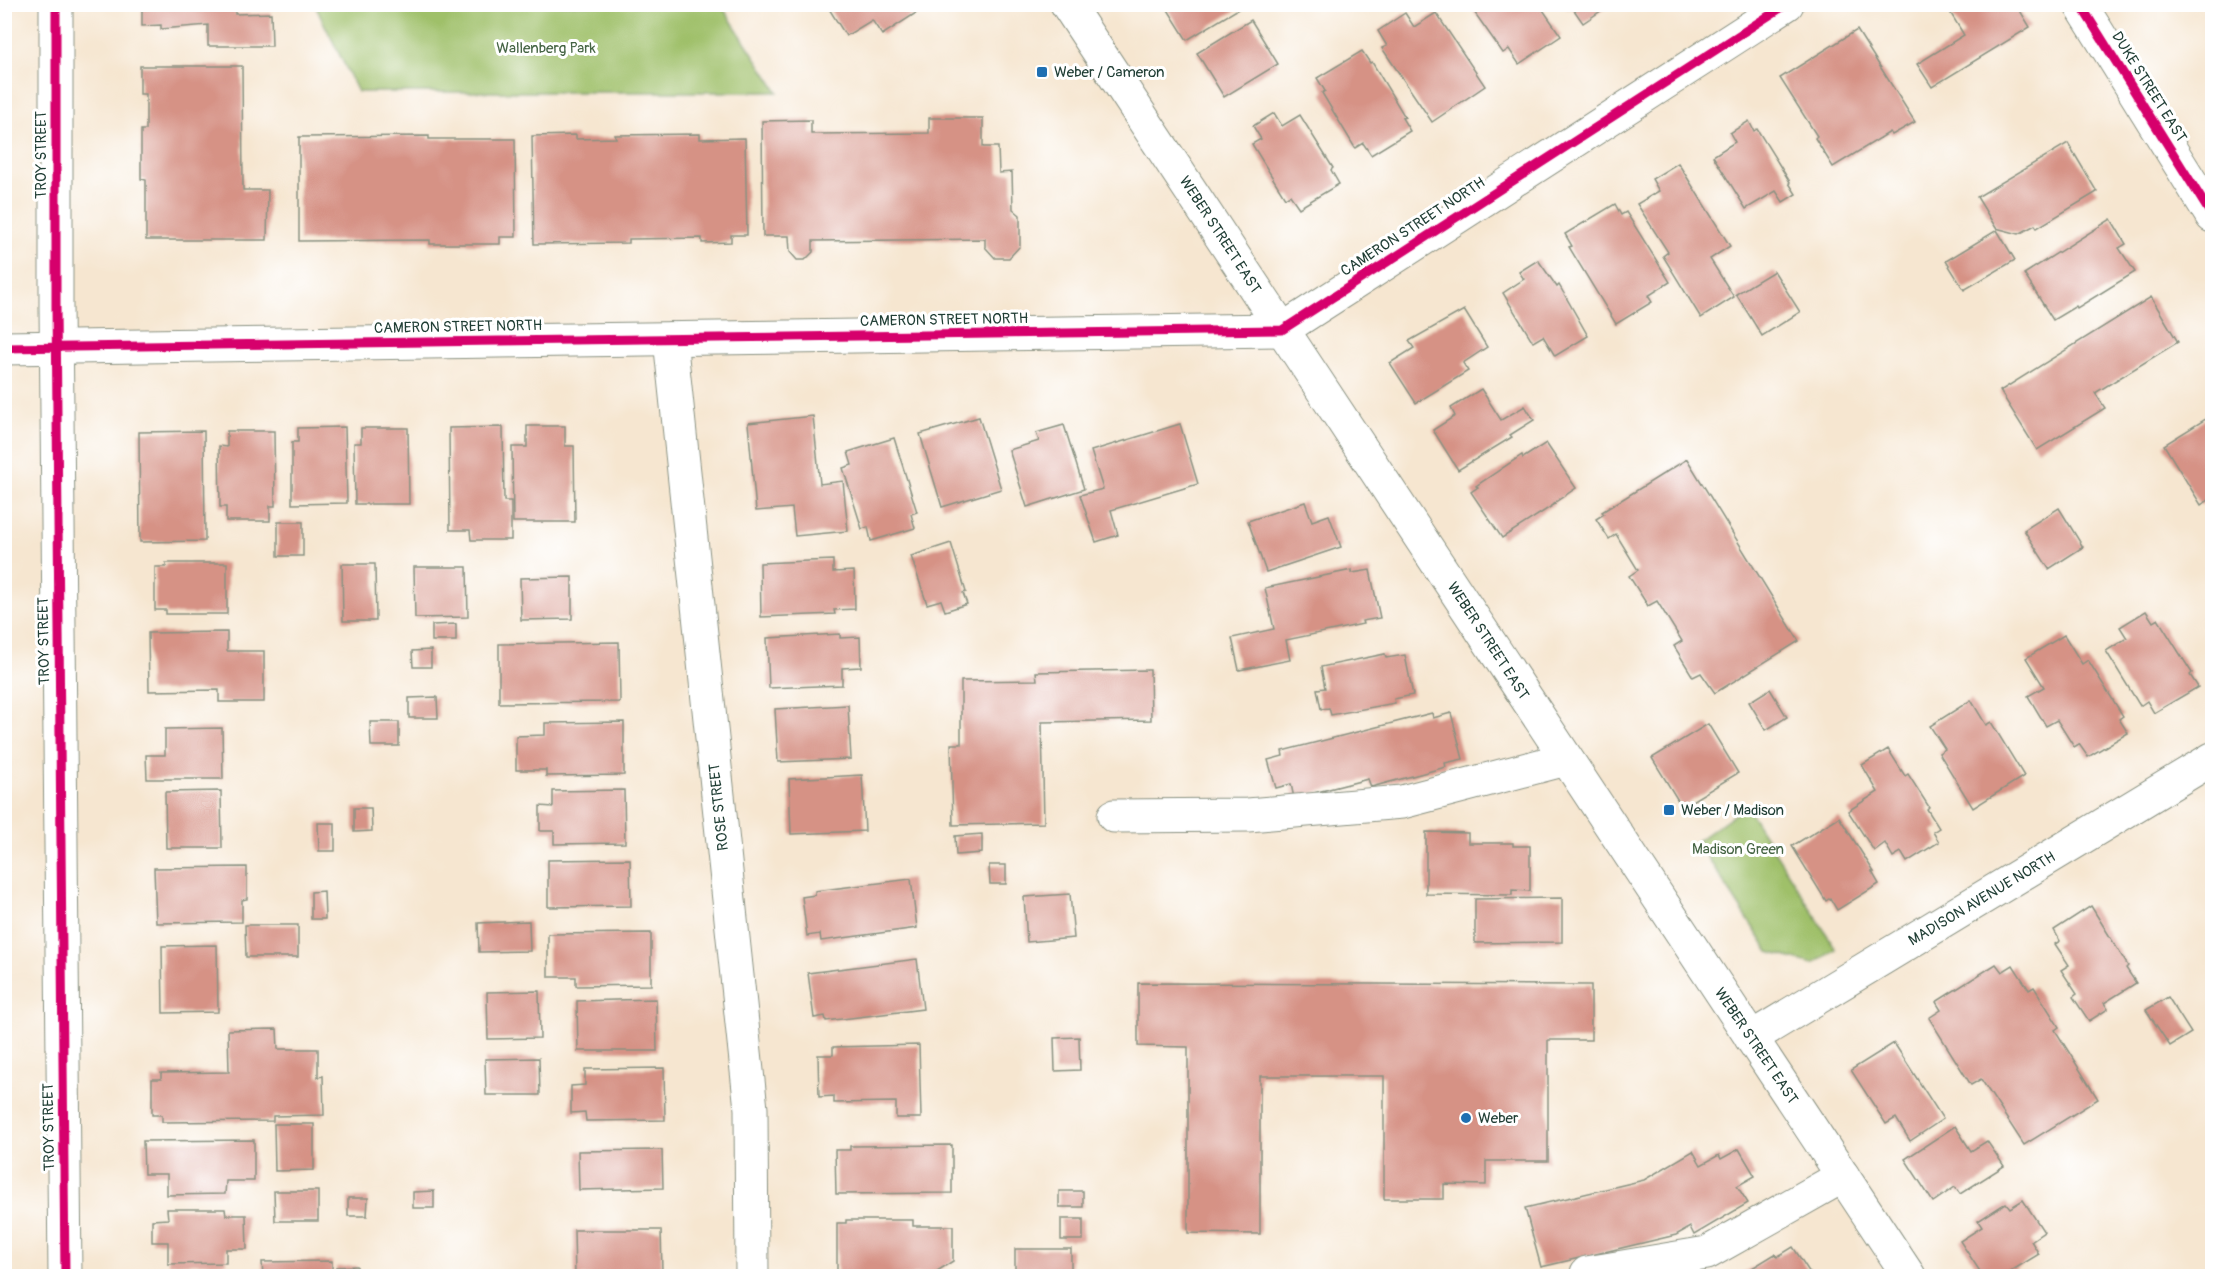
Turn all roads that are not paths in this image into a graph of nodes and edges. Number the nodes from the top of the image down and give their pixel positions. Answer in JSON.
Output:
{"nodes":[{"id":1,"x":56,"y":4,"type":"edge"},
{"id":2,"x":1067,"y":4,"type":"edge"},
{"id":3,"x":1787,"y":4,"type":"edge"},
{"id":4,"x":2080,"y":4,"type":"edge"},
{"id":5,"x":2212,"y":216,"type":"edge"},
{"id":6,"x":1282,"y":330,"type":"junction"},
{"id":7,"x":670,"y":339,"type":"junction"},
{"id":8,"x":57,"y":347,"type":"junction"},
{"id":9,"x":4,"y":348,"type":"edge"},
{"id":10,"x":1566,"y":759,"type":"junction"},
{"id":11,"x":2212,"y":759,"type":"edge"},
{"id":12,"x":1114,"y":816,"type":"dead end"},
{"id":13,"x":1751,"y":1038,"type":"junction"},
{"id":14,"x":1843,"y":1176,"type":"junction"},
{"id":15,"x":1699,"y":1265,"type":"edge"},
{"id":16,"x":1587,"y":1273,"type":"dead end"},
{"id":17,"x":65,"y":1276,"type":"edge"},
{"id":18,"x":753,"y":1276,"type":"edge"},
{"id":19,"x":1909,"y":1276,"type":"edge"}],
"edges":[{"from":1,"to":8,"type":"street","name":"TROY STREET"},
{"from":2,"to":6,"type":"street","name":"WEBER STREET EAST"},
{"from":3,"to":6,"type":"street","name":"CAMERON STREET NORTH"},
{"from":4,"to":5,"type":"street","name":"DUKE STREET EAST"},
{"from":6,"to":7,"type":"street","name":"CAMERON STREET NORTH"},
{"from":6,"to":10,"type":"street","name":"WEBER STREET EAST"},
{"from":7,"to":8,"type":"street","name":"CAMERON STREET NORTH"},
{"from":7,"to":18,"type":"street","name":"ROSE STREET"},
{"from":8,"to":9,"type":"street","name":"CAMERON STREET NORTH"},
{"from":8,"to":17,"type":"street","name":"TROY STREET"},
{"from":10,"to":12,"type":"street"},
{"from":10,"to":13,"type":"street","name":"WEBER STREET EAST"},
{"from":11,"to":13,"type":"street","name":"MADISON AVENUE NORTH"},
{"from":13,"to":14,"type":"street","name":"WEBER STREET EAST"},
{"from":14,"to":15,"type":"street"},
{"from":14,"to":19,"type":"street","name":"WEBER STREET EAST"},
{"from":15,"to":16,"type":"street"}]}
